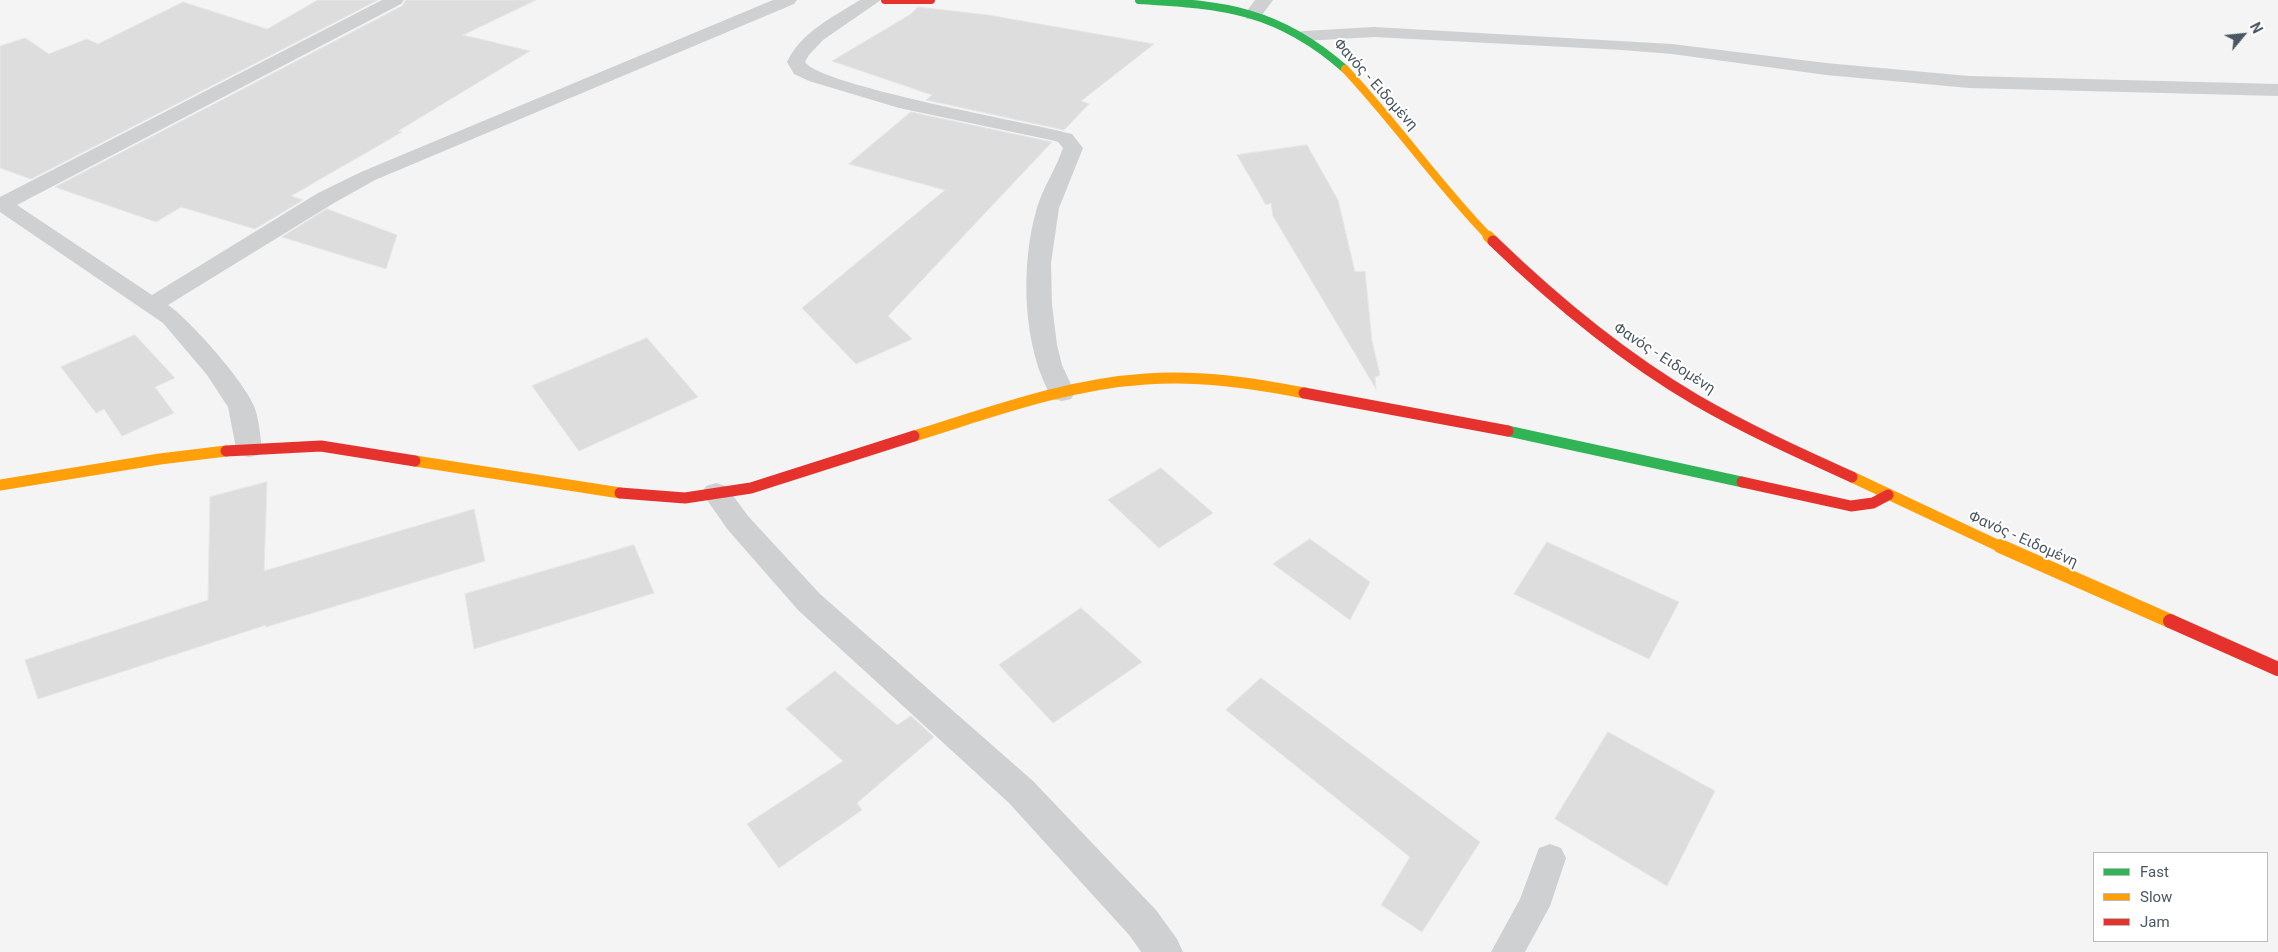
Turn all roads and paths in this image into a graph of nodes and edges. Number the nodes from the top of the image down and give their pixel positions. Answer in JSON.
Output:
{"nodes":[{"id":1,"x":395,"y":0,"type":"edge"},
{"id":2,"x":788,"y":0,"type":"edge"},
{"id":3,"x":872,"y":0,"type":"edge"},
{"id":4,"x":885,"y":0,"type":"edge"},
{"id":5,"x":931,"y":0,"type":"edge"},
{"id":6,"x":1139,"y":0,"type":"edge"},
{"id":7,"x":1264,"y":0,"type":"edge"},
{"id":8,"x":1253,"y":15,"type":"junction"},
{"id":9,"x":1304,"y":36,"type":"junction"},
{"id":10,"x":2278,"y":90,"type":"edge"},
{"id":11,"x":1,"y":205,"type":"edge"},
{"id":12,"x":154,"y":304,"type":"junction"},
{"id":13,"x":1062,"y":393,"type":"junction"},
{"id":14,"x":249,"y":448,"type":"junction"},
{"id":15,"x":0,"y":485,"type":"edge"},
{"id":16,"x":716,"y":494,"type":"junction"},
{"id":17,"x":1888,"y":495,"type":"junction"},
{"id":18,"x":2278,"y":669,"type":"edge"},
{"id":19,"x":1550,"y":858,"type":"dead end"},
{"id":20,"x":1164,"y":952,"type":"edge"},
{"id":21,"x":1507,"y":952,"type":"edge"}],
"edges":[{"from":1,"to":11,"type":"street"},
{"from":2,"to":12,"type":"street"},
{"from":3,"to":13,"type":"street"},
{"from":4,"to":5,"type":"street"},
{"from":6,"to":8,"type":"street","name":"Φανός - Ειδομένη"},
{"from":7,"to":8,"type":"street"},
{"from":8,"to":9,"type":"street","name":"Φανός - Ειδομένη"},
{"from":9,"to":10,"type":"street"},
{"from":9,"to":17,"type":"street","name":"Φανός - Ειδομένη"},
{"from":11,"to":12,"type":"street"},
{"from":12,"to":14,"type":"street"},
{"from":13,"to":16,"type":"street"},
{"from":13,"to":17,"type":"street"},
{"from":14,"to":15,"type":"street"},
{"from":14,"to":16,"type":"street"},
{"from":16,"to":20,"type":"street"},
{"from":17,"to":18,"type":"street","name":"Φανός - Ειδομένη"},
{"from":19,"to":21,"type":"lane"}]}
